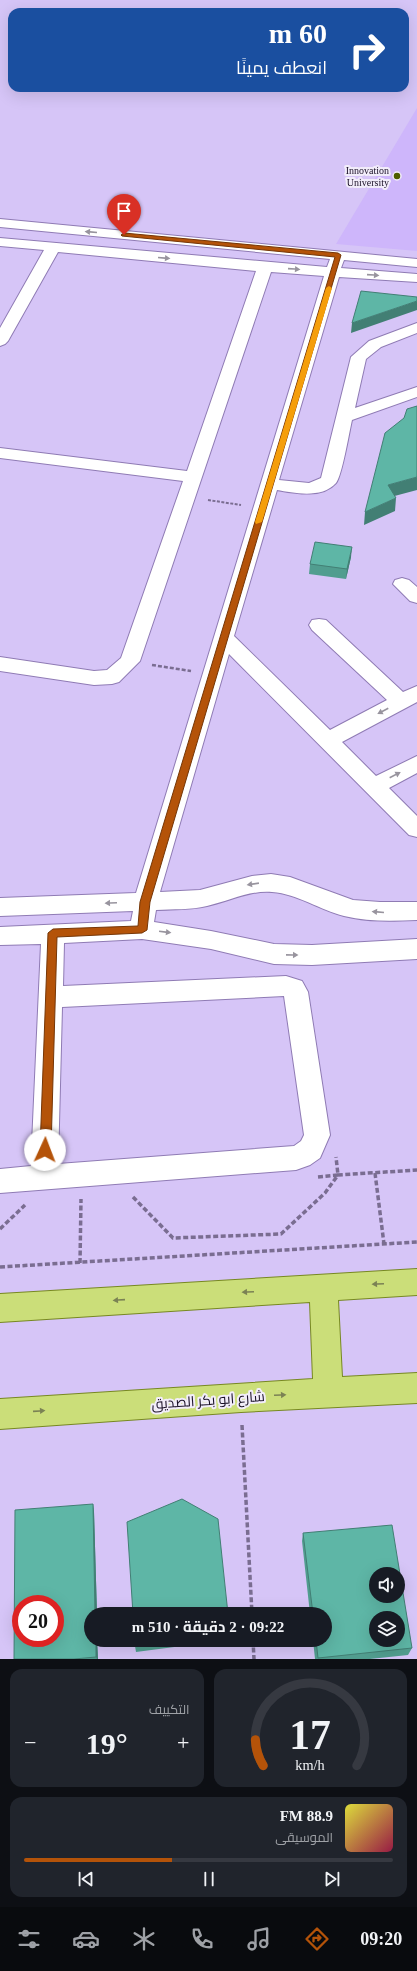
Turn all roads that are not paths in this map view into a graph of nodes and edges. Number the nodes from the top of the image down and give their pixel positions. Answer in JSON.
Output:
{"nodes":[{"id":1,"x":0,"y":223,"type":"edge"},
{"id":2,"x":140,"y":236,"type":"junction"},
{"id":3,"x":0,"y":242,"type":"edge"},
{"id":4,"x":232,"y":245,"type":"junction"},
{"id":5,"x":53,"y":248,"type":"junction"},
{"id":6,"x":130,"y":255,"type":"junction"},
{"id":7,"x":219,"y":262,"type":"junction"},
{"id":8,"x":336,"y":263,"type":"junction"},
{"id":9,"x":417,"y":263,"type":"edge"},
{"id":10,"x":265,"y":267,"type":"junction"},
{"id":11,"x":417,"y":278,"type":"edge"},
{"id":12,"x":417,"y":328,"type":"edge"},
{"id":13,"x":0,"y":341,"type":"edge"},
{"id":14,"x":417,"y":392,"type":"edge"},
{"id":15,"x":343,"y":418,"type":"junction"},
{"id":16,"x":0,"y":453,"type":"edge"},
{"id":17,"x":194,"y":477,"type":"junction"},
{"id":18,"x":270,"y":484,"type":"junction"},
{"id":19,"x":402,"y":584,"type":"dead end"},
{"id":20,"x":417,"y":597,"type":"edge"},
{"id":21,"x":319,"y":625,"type":"dead end"},
{"id":22,"x":224,"y":638,"type":"junction"},
{"id":23,"x":0,"y":664,"type":"edge"},
{"id":24,"x":409,"y":697,"type":"edge"},
{"id":25,"x":327,"y":740,"type":"junction"},
{"id":26,"x":417,"y":764,"type":"edge"},
{"id":27,"x":374,"y":786,"type":"junction"},
{"id":28,"x":417,"y":829,"type":"edge"},
{"id":29,"x":145,"y":902,"type":"junction"},
{"id":30,"x":0,"y":907,"type":"edge"},
{"id":31,"x":417,"y":911,"type":"edge"},
{"id":32,"x":142,"y":930,"type":"junction"},
{"id":33,"x":53,"y":933,"type":"junction"},
{"id":34,"x":0,"y":936,"type":"edge"},
{"id":35,"x":417,"y":949,"type":"edge"},
{"id":36,"x":51,"y":997,"type":"junction"},
{"id":37,"x":44,"y":1177,"type":"junction"},
{"id":38,"x":0,"y":1180,"type":"edge"},
{"id":39,"x":417,"y":1282,"type":"edge"},
{"id":40,"x":323,"y":1288,"type":"junction"},
{"id":41,"x":0,"y":1308,"type":"edge"},
{"id":42,"x":417,"y":1388,"type":"edge"},
{"id":43,"x":328,"y":1392,"type":"junction"},
{"id":44,"x":0,"y":1414,"type":"edge"}],
"edges":[{"from":2,"to":1,"type":"lane","one_way":true},
{"from":2,"to":4,"type":"lane"},
{"from":2,"to":6,"type":"lane"},
{"from":3,"to":5,"type":"lane"},
{"from":4,"to":7,"type":"lane"},
{"from":4,"to":8,"type":"lane"},
{"from":5,"to":6,"type":"lane"},
{"from":5,"to":13,"type":"lane"},
{"from":6,"to":7,"type":"lane","one_way":true},
{"from":7,"to":10,"type":"lane"},
{"from":8,"to":9,"type":"lane"},
{"from":10,"to":8,"type":"lane","one_way":true},
{"from":8,"to":11,"type":"lane","one_way":true},
{"from":8,"to":18,"type":"lane"},
{"from":10,"to":17,"type":"lane"},
{"from":12,"to":15,"type":"lane"},
{"from":14,"to":15,"type":"lane"},
{"from":15,"to":18,"type":"lane"},
{"from":16,"to":17,"type":"lane"},
{"from":17,"to":23,"type":"lane"},
{"from":18,"to":22,"type":"lane"},
{"from":19,"to":20,"type":"lane"},
{"from":21,"to":24,"type":"lane"},
{"from":22,"to":25,"type":"lane"},
{"from":22,"to":29,"type":"lane"},
{"from":24,"to":25,"type":"lane","one_way":true},
{"from":25,"to":27,"type":"lane"},
{"from":27,"to":26,"type":"lane","one_way":true},
{"from":27,"to":28,"type":"lane"},
{"from":29,"to":30,"type":"lane","one_way":true},
{"from":31,"to":29,"type":"lane","one_way":true},
{"from":29,"to":32,"type":"lane"},
{"from":32,"to":33,"type":"lane"},
{"from":32,"to":35,"type":"lane","one_way":true},
{"from":33,"to":34,"type":"lane"},
{"from":33,"to":36,"type":"lane"},
{"from":36,"to":37,"type":"lane"},
{"from":36,"to":37,"type":"lane"},
{"from":37,"to":38,"type":"lane"},
{"from":39,"to":40,"type":"main road","one_way":true},
{"from":40,"to":41,"type":"main road","one_way":true},
{"from":40,"to":43,"type":"main road"},
{"from":42,"to":43,"type":"main road","name":"شارع ابو بكر الصديق"},
{"from":44,"to":43,"type":"main road","name":"شارع ابو بكر الصديق","one_way":true}]}
